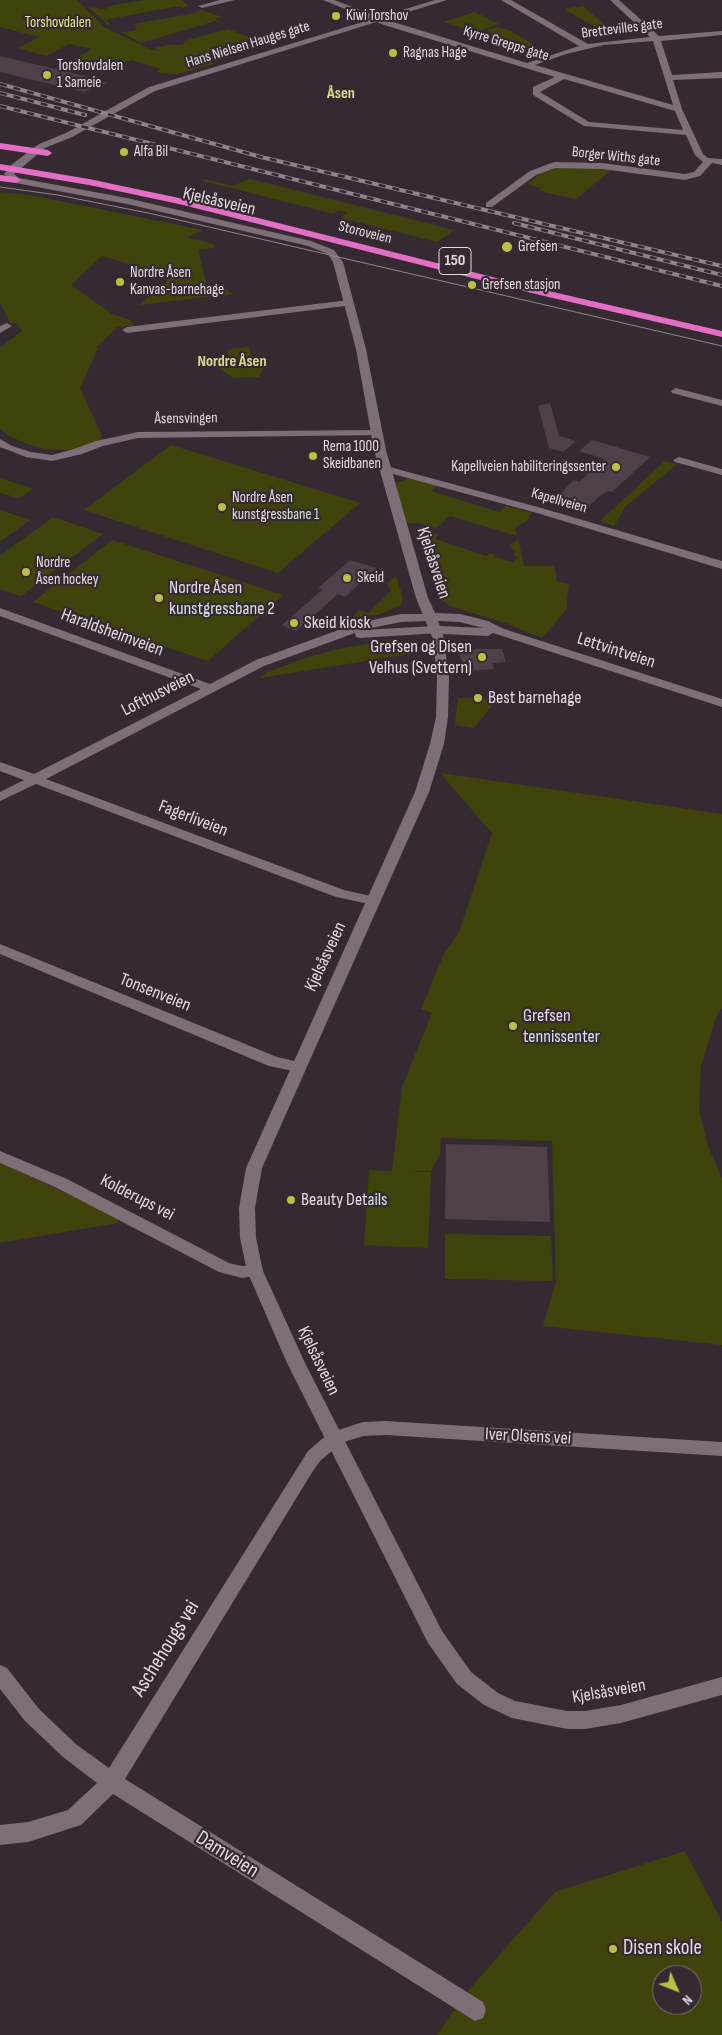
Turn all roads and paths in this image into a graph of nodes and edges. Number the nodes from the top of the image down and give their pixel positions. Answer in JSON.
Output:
{"nodes":[{"id":1,"x":231,"y":0,"type":"edge"},
{"id":2,"x":327,"y":0,"type":"edge"},
{"id":3,"x":443,"y":0,"type":"edge"},
{"id":4,"x":505,"y":0,"type":"edge"},
{"id":5,"x":614,"y":0,"type":"edge"},
{"id":6,"x":201,"y":4,"type":"edge"},
{"id":7,"x":378,"y":20,"type":"junction"},
{"id":8,"x":722,"y":33,"type":"edge"},
{"id":9,"x":656,"y":38,"type":"junction"},
{"id":10,"x":585,"y":46,"type":"junction"},
{"id":11,"x":528,"y":65,"type":"junction"},
{"id":12,"x":722,"y":75,"type":"edge"},
{"id":13,"x":564,"y":76,"type":"junction"},
{"id":14,"x":670,"y":78,"type":"junction"},
{"id":15,"x":678,"y":109,"type":"junction"},
{"id":16,"x":689,"y":134,"type":"junction"},
{"id":17,"x":68,"y":135,"type":"junction"},
{"id":18,"x":0,"y":146,"type":"edge"},
{"id":19,"x":36,"y":150,"type":"junction"},
{"id":20,"x":48,"y":153,"type":"junction"},
{"id":21,"x":0,"y":159,"type":"edge"},
{"id":22,"x":709,"y":161,"type":"junction"},
{"id":23,"x":722,"y":162,"type":"edge"},
{"id":24,"x":0,"y":168,"type":"edge"},
{"id":25,"x":28,"y":170,"type":"junction"},
{"id":26,"x":8,"y":175,"type":"edge"},
{"id":27,"x":0,"y":178,"type":"edge"},
{"id":28,"x":31,"y":182,"type":"junction"},
{"id":29,"x":489,"y":205,"type":"dead end"},
{"id":30,"x":349,"y":303,"type":"junction"},
{"id":31,"x":722,"y":324,"type":"edge"},
{"id":32,"x":127,"y":330,"type":"dead end"},
{"id":33,"x":722,"y":335,"type":"edge"},
{"id":34,"x":676,"y":391,"type":"dead end"},
{"id":35,"x":722,"y":404,"type":"edge"},
{"id":36,"x":378,"y":433,"type":"junction"},
{"id":37,"x":0,"y":442,"type":"edge"},
{"id":38,"x":679,"y":460,"type":"dead end"},
{"id":39,"x":386,"y":469,"type":"junction"},
{"id":40,"x":722,"y":472,"type":"edge"},
{"id":41,"x":722,"y":565,"type":"edge"},
{"id":42,"x":0,"y":612,"type":"edge"},
{"id":43,"x":433,"y":623,"type":"junction"},
{"id":44,"x":211,"y":688,"type":"junction"},
{"id":45,"x":722,"y":703,"type":"edge"},
{"id":46,"x":0,"y":766,"type":"edge"},
{"id":47,"x":32,"y":778,"type":"junction"},
{"id":48,"x":0,"y":797,"type":"edge"},
{"id":49,"x":374,"y":901,"type":"junction"},
{"id":50,"x":0,"y":949,"type":"edge"},
{"id":51,"x":298,"y":1067,"type":"junction"},
{"id":52,"x":0,"y":1157,"type":"edge"},
{"id":53,"x":255,"y":1271,"type":"junction"},
{"id":54,"x":335,"y":1438,"type":"junction"},
{"id":55,"x":722,"y":1449,"type":"edge"},
{"id":56,"x":0,"y":1674,"type":"edge"},
{"id":57,"x":722,"y":1686,"type":"edge"},
{"id":58,"x":112,"y":1782,"type":"junction"},
{"id":59,"x":0,"y":1835,"type":"edge"},
{"id":60,"x":474,"y":2010,"type":"dead end"}],
"edges":[{"from":1,"to":6,"type":"street"},
{"from":2,"to":7,"type":"street","name":"Kyrre Grepps gate"},
{"from":3,"to":7,"type":"street","name":"Hans Nielsen Hauges gate"},
{"from":4,"to":10,"type":"street"},
{"from":5,"to":9,"type":"street"},
{"from":7,"to":11,"type":"street","name":"Kyrre Grepps gate"},
{"from":7,"to":17,"type":"street","name":"Hans Nielsen Hauges gate"},
{"from":8,"to":9,"type":"street","name":"Brettevilles gate"},
{"from":9,"to":10,"type":"street","name":"Brettevilles gate"},
{"from":9,"to":14,"type":"street"},
{"from":10,"to":11,"type":"street","name":"Brettevilles gate"},
{"from":11,"to":13,"type":"street","name":"Kyrre Grepps gate"},
{"from":12,"to":14,"type":"street"},
{"from":13,"to":15,"type":"street","name":"Kyrre Grepps gate"},
{"from":13,"to":16,"type":"street","name":"Borger Withs gate"},
{"from":14,"to":15,"type":"street"},
{"from":15,"to":16,"type":"street"},
{"from":16,"to":22,"type":"street"},
{"from":17,"to":19,"type":"street","name":"Hans Nielsen Hauges gate"},
{"from":17,"to":20,"type":"street","name":"Hans Nielsen Hauges gate"},
{"from":18,"to":19,"type":"highway"},
{"from":19,"to":20,"type":"highway"},
{"from":19,"to":26,"type":"street","name":"Hans Nielsen Hauges gate"},
{"from":20,"to":25,"type":"street","name":"Hans Nielsen Hauges gate"},
{"from":21,"to":31,"type":"highway","name":"Storoveien","number":"150"},
{"from":22,"to":23,"type":"street"},
{"from":22,"to":29,"type":"street","name":"Borger Withs gate"},
{"from":24,"to":25,"type":"highway","number":"150"},
{"from":25,"to":26,"type":"highway","number":"150"},
{"from":25,"to":28,"type":"street"},
{"from":25,"to":33,"type":"highway","name":"Storoveien","number":"150"},
{"from":26,"to":27,"type":"highway","number":"150"},
{"from":26,"to":28,"type":"street"},
{"from":28,"to":30,"type":"street","name":"Kjelsåsveien"},
{"from":30,"to":32,"type":"street"},
{"from":30,"to":36,"type":"street","name":"Kjelsåsveien"},
{"from":34,"to":35,"type":"street"},
{"from":36,"to":37,"type":"street","name":"Åsensvingen"},
{"from":36,"to":39,"type":"street","name":"Kjelsåsveien"},
{"from":38,"to":40,"type":"street"},
{"from":39,"to":41,"type":"street","name":"Kapellveien"},
{"from":39,"to":43,"type":"street","name":"Kjelsåsveien"},
{"from":42,"to":44,"type":"street","name":"Haraldsheimveien"},
{"from":43,"to":44,"type":"street","name":"Lofthusveien"},
{"from":43,"to":45,"type":"street","name":"Lettvintveien"},
{"from":43,"to":49,"type":"street","name":"Kjelsåsveien"},
{"from":44,"to":47,"type":"street","name":"Lofthusveien"},
{"from":46,"to":47,"type":"street","name":"Fagerliveien"},
{"from":47,"to":48,"type":"street","name":"Lofthusveien"},
{"from":47,"to":49,"type":"street","name":"Fagerliveien"},
{"from":49,"to":51,"type":"street","name":"Kjelsåsveien"},
{"from":50,"to":51,"type":"street","name":"Tonsenveien"},
{"from":51,"to":53,"type":"street","name":"Kjelsåsveien"},
{"from":52,"to":53,"type":"street","name":"Kolderups vei"},
{"from":53,"to":54,"type":"street","name":"Kjelsåsveien"},
{"from":54,"to":55,"type":"street","name":"Iver Olsens vei"},
{"from":54,"to":57,"type":"street","name":"Kjelsåsveien"},
{"from":54,"to":58,"type":"street","name":"Aschehougs vei"},
{"from":56,"to":58,"type":"street","name":"Damveien"},
{"from":58,"to":59,"type":"street","name":"Aschehougs vei"},
{"from":58,"to":60,"type":"street","name":"Damveien"}]}
